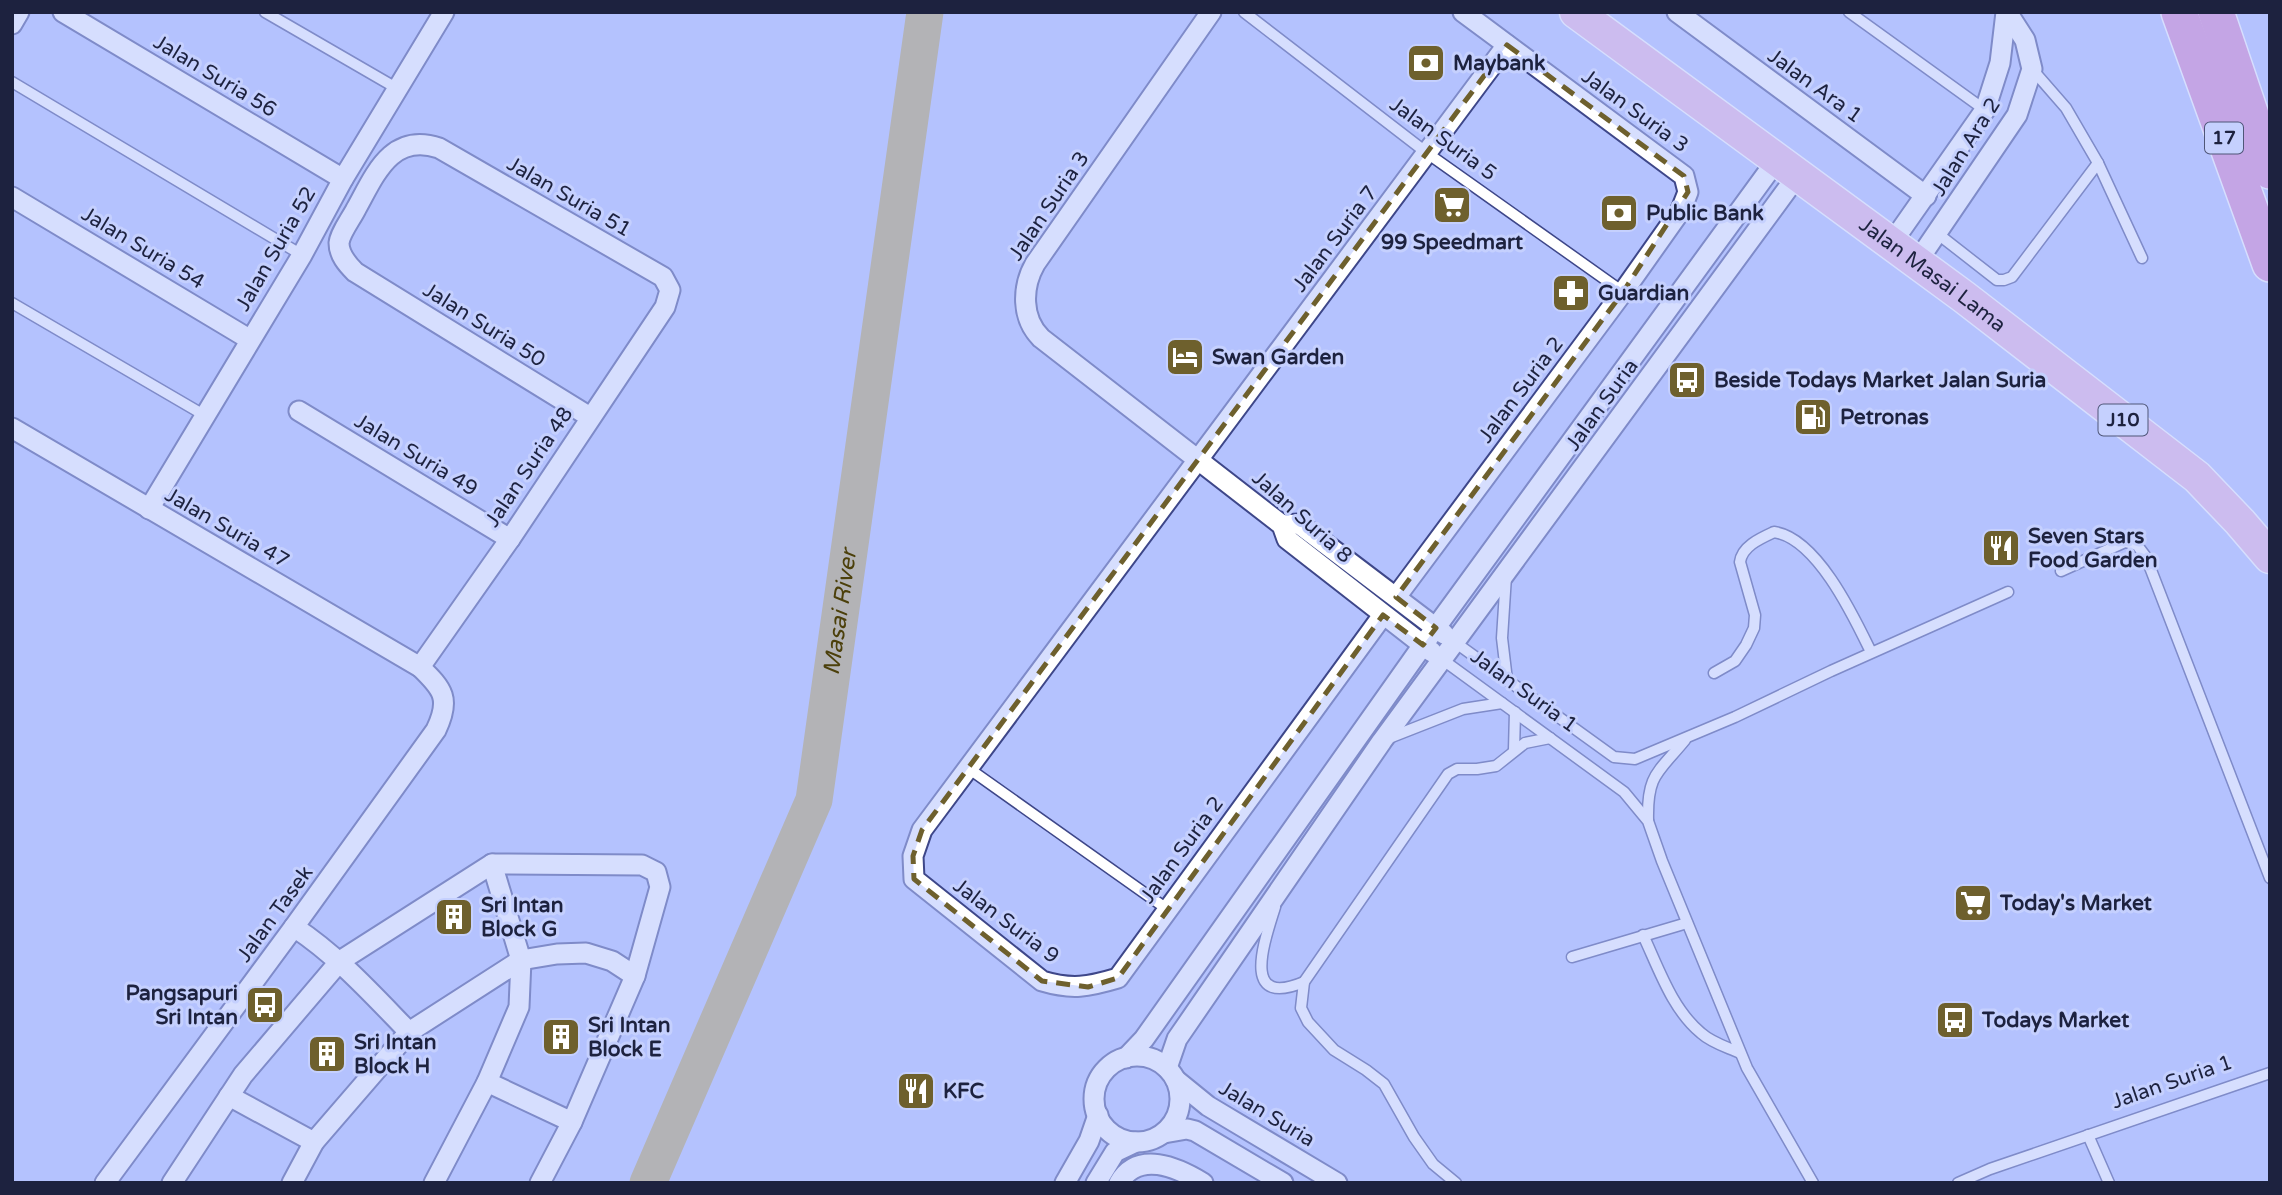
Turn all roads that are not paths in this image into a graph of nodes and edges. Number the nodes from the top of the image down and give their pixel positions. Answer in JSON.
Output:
{"nodes":[{"id":1,"x":19,"y":12,"type":"edge"},
{"id":2,"x":63,"y":12,"type":"edge"},
{"id":3,"x":265,"y":12,"type":"edge"},
{"id":4,"x":1211,"y":12,"type":"edge"},
{"id":5,"x":1244,"y":12,"type":"edge"},
{"id":6,"x":1463,"y":12,"type":"edge"},
{"id":7,"x":1576,"y":12,"type":"edge"},
{"id":8,"x":1676,"y":12,"type":"edge"},
{"id":9,"x":1849,"y":12,"type":"edge"},
{"id":10,"x":2007,"y":12,"type":"edge"},
{"id":11,"x":2179,"y":12,"type":"edge"},
{"id":12,"x":2216,"y":12,"type":"edge"},
{"id":13,"x":439,"y":14,"type":"edge"},
{"id":14,"x":12,"y":24,"type":"edge"},
{"id":15,"x":1507,"y":45,"type":"junction"},
{"id":16,"x":2032,"y":69,"type":"junction"},
{"id":17,"x":12,"y":82,"type":"edge"},
{"id":18,"x":398,"y":89,"type":"junction"},
{"id":19,"x":1985,"y":110,"type":"junction"},
{"id":20,"x":360,"y":151,"type":"junction"},
{"id":21,"x":1427,"y":152,"type":"junction"},
{"id":22,"x":382,"y":162,"type":"junction"},
{"id":23,"x":2098,"y":163,"type":"junction"},
{"id":24,"x":1787,"y":169,"type":"junction"},
{"id":25,"x":2270,"y":171,"type":"edge"},
{"id":26,"x":343,"y":179,"type":"junction"},
{"id":27,"x":1926,"y":196,"type":"junction"},
{"id":28,"x":12,"y":197,"type":"edge"},
{"id":29,"x":1681,"y":210,"type":"joint"},
{"id":30,"x":1938,"y":234,"type":"junction"},
{"id":31,"x":1891,"y":244,"type":"junction"},
{"id":32,"x":302,"y":255,"type":"junction"},
{"id":33,"x":2142,"y":258,"type":"dead end"},
{"id":34,"x":1917,"y":262,"type":"junction"},
{"id":35,"x":2270,"y":264,"type":"edge"},
{"id":36,"x":670,"y":290,"type":"joint"},
{"id":37,"x":1623,"y":292,"type":"junction"},
{"id":38,"x":12,"y":303,"type":"edge"},
{"id":39,"x":249,"y":339,"type":"junction"},
{"id":40,"x":299,"y":411,"type":"dead end"},
{"id":41,"x":204,"y":415,"type":"junction"},
{"id":42,"x":590,"y":417,"type":"junction"},
{"id":43,"x":12,"y":428,"type":"edge"},
{"id":44,"x":1198,"y":459,"type":"junction"},
{"id":45,"x":149,"y":509,"type":"junction"},
{"id":46,"x":1282,"y":524,"type":"junction"},
{"id":47,"x":510,"y":538,"type":"junction"},
{"id":48,"x":2270,"y":558,"type":"edge"},
{"id":49,"x":2061,"y":571,"type":"dead end"},
{"id":50,"x":1507,"y":573,"type":"junction"},
{"id":51,"x":2008,"y":592,"type":"dead end"},
{"id":52,"x":1396,"y":597,"type":"junction"},
{"id":53,"x":1383,"y":615,"type":"junction"},
{"id":54,"x":1436,"y":628,"type":"junction"},
{"id":55,"x":1456,"y":643,"type":"junction"},
{"id":56,"x":1423,"y":645,"type":"junction"},
{"id":57,"x":1871,"y":652,"type":"junction"},
{"id":58,"x":1443,"y":660,"type":"junction"},
{"id":59,"x":420,"y":667,"type":"junction"},
{"id":60,"x":1714,"y":673,"type":"dead end"},
{"id":61,"x":1507,"y":680,"type":"junction"},
{"id":62,"x":1502,"y":703,"type":"junction"},
{"id":63,"x":1515,"y":712,"type":"junction"},
{"id":64,"x":1687,"y":737,"type":"junction"},
{"id":65,"x":1550,"y":738,"type":"junction"},
{"id":66,"x":1382,"y":741,"type":"junction"},
{"id":67,"x":1514,"y":750,"type":"junction"},
{"id":68,"x":968,"y":768,"type":"junction"},
{"id":69,"x":1648,"y":821,"type":"junction"},
{"id":70,"x":492,"y":864,"type":"junction"},
{"id":71,"x":2270,"y":878,"type":"edge"},
{"id":72,"x":914,"y":879,"type":"joint"},
{"id":73,"x":1280,"y":890,"type":"junction"},
{"id":74,"x":1167,"y":909,"type":"junction"},
{"id":75,"x":1687,"y":923,"type":"junction"},
{"id":76,"x":294,"y":926,"type":"junction"},
{"id":77,"x":1643,"y":935,"type":"junction"},
{"id":78,"x":1572,"y":957,"type":"dead end"},
{"id":79,"x":520,"y":960,"type":"junction"},
{"id":80,"x":340,"y":961,"type":"junction"},
{"id":81,"x":635,"y":976,"type":"junction"},
{"id":82,"x":1118,"y":978,"type":"joint"},
{"id":83,"x":1304,"y":982,"type":"junction"},
{"id":84,"x":409,"y":1032,"type":"junction"},
{"id":85,"x":1740,"y":1053,"type":"junction"},
{"id":86,"x":1126,"y":1058,"type":"junction"},
{"id":87,"x":2270,"y":1073,"type":"edge"},
{"id":88,"x":1172,"y":1074,"type":"junction"},
{"id":89,"x":487,"y":1082,"type":"junction"},
{"id":90,"x":229,"y":1096,"type":"junction"},
{"id":91,"x":1098,"y":1115,"type":"junction"},
{"id":92,"x":572,"y":1122,"type":"junction"},
{"id":93,"x":1164,"y":1133,"type":"junction"},
{"id":94,"x":2088,"y":1135,"type":"junction"},
{"id":95,"x":314,"y":1142,"type":"junction"},
{"id":96,"x":1136,"y":1142,"type":"junction"},
{"id":97,"x":105,"y":1183,"type":"edge"},
{"id":98,"x":172,"y":1183,"type":"edge"},
{"id":99,"x":292,"y":1183,"type":"edge"},
{"id":100,"x":435,"y":1183,"type":"edge"},
{"id":101,"x":540,"y":1183,"type":"edge"},
{"id":102,"x":1065,"y":1183,"type":"edge"},
{"id":103,"x":1096,"y":1183,"type":"edge"},
{"id":104,"x":1119,"y":1183,"type":"edge"},
{"id":105,"x":1203,"y":1183,"type":"edge"},
{"id":106,"x":1283,"y":1183,"type":"edge"},
{"id":107,"x":1337,"y":1183,"type":"edge"},
{"id":108,"x":1456,"y":1183,"type":"edge"},
{"id":109,"x":1813,"y":1183,"type":"edge"},
{"id":110,"x":1958,"y":1183,"type":"edge"},
{"id":111,"x":2109,"y":1183,"type":"edge"}],
"edges":[{"from":1,"to":14,"type":"street"},
{"from":2,"to":26,"type":"street","name":"Jalan Suria 56"},
{"from":3,"to":18,"type":"lane"},
{"from":4,"to":44,"type":"street","name":"Jalan Suria 3"},
{"from":5,"to":21,"type":"lane","name":"Jalan Suria 5"},
{"from":6,"to":15,"type":"street","name":"Jalan Suria 3"},
{"from":7,"to":24,"type":"main road","name":"Jalan Masai Lama","number":"J10"},
{"from":8,"to":27,"type":"street","name":"Jalan Ara 1"},
{"from":9,"to":19,"type":"lane"},
{"from":10,"to":16,"type":"street","name":"Jalan Ara 2"},
{"from":10,"to":19,"type":"street","name":"Jalan Ara 2"},
{"from":11,"to":35,"type":"highway","number":"17"},
{"from":12,"to":25,"type":"highway","number":"17"},
{"from":13,"to":18,"type":"street","name":"Jalan Suria 52"},
{"from":15,"to":21,"type":"street","name":"Jalan Suria 7"},
{"from":15,"to":29,"type":"street","name":"Jalan Suria 3"},
{"from":16,"to":23,"type":"lane"},
{"from":16,"to":30,"type":"street","name":"Jalan Ara 2"},
{"from":17,"to":32,"type":"lane"},
{"from":18,"to":20,"type":"street","name":"Jalan Suria 52"},
{"from":19,"to":27,"type":"street","name":"Jalan Ara 2"},
{"from":20,"to":22,"type":"street"},
{"from":20,"to":26,"type":"street","name":"Jalan Suria 52"},
{"from":21,"to":37,"type":"lane","name":"Jalan Suria 5"},
{"from":21,"to":44,"type":"street","name":"Jalan Suria 7"},
{"from":22,"to":36,"type":"street","name":"Jalan Suria 51"},
{"from":22,"to":42,"type":"street","name":"Jalan Suria 50"},
{"from":23,"to":30,"type":"lane"},
{"from":23,"to":33,"type":"lane"},
{"from":24,"to":31,"type":"main road","name":"Jalan Masai Lama","number":"J10"},
{"from":24,"to":50,"type":"street","name":"Jalan Suria"},
{"from":24,"to":54,"type":"street","name":"Jalan Suria"},
{"from":26,"to":32,"type":"street","name":"Jalan Suria 52"},
{"from":27,"to":31,"type":"street","name":"Jalan Ara 2"},
{"from":28,"to":39,"type":"street","name":"Jalan Suria 54"},
{"from":29,"to":37,"type":"street","name":"Jalan Suria 2"},
{"from":30,"to":34,"type":"street","name":"Jalan Ara 2"},
{"from":31,"to":34,"type":"main road","name":"Jalan Masai Lama","number":"J10"},
{"from":32,"to":39,"type":"street","name":"Jalan Suria 52"},
{"from":34,"to":48,"type":"main road","name":"Jalan Masai Lama","number":"J10"},
{"from":36,"to":42,"type":"street","name":"Jalan Suria 48"},
{"from":37,"to":52,"type":"street","name":"Jalan Suria 2"},
{"from":38,"to":41,"type":"lane"},
{"from":39,"to":41,"type":"street","name":"Jalan Suria 52"},
{"from":40,"to":47,"type":"street","name":"Jalan Suria 49"},
{"from":41,"to":45,"type":"street","name":"Jalan Suria 52"},
{"from":42,"to":47,"type":"street","name":"Jalan Suria 48"},
{"from":43,"to":45,"type":"street","name":"Jalan Suria 47"},
{"from":44,"to":46,"type":"street","name":"Jalan Suria 8"},
{"from":44,"to":68,"type":"street","name":"Jalan Suria 7"},
{"from":45,"to":59,"type":"street","name":"Jalan Suria 47"},
{"from":46,"to":52,"type":"street"},
{"from":46,"to":53,"type":"street","name":"Jalan Suria 8"},
{"from":47,"to":59,"type":"street","name":"Jalan Suria 48"},
{"from":49,"to":71,"type":"lane"},
{"from":50,"to":55,"type":"street","name":"Jalan Suria"},
{"from":50,"to":61,"type":"lane"},
{"from":51,"to":57,"type":"lane"},
{"from":52,"to":54,"type":"street"},
{"from":53,"to":56,"type":"street","name":"Jalan Suria 8"},
{"from":53,"to":74,"type":"street","name":"Jalan Suria 2"},
{"from":54,"to":55,"type":"street"},
{"from":54,"to":56,"type":"street"},
{"from":55,"to":58,"type":"street","name":"Jalan Suria"},
{"from":55,"to":61,"type":"lane"},
{"from":56,"to":58,"type":"street","name":"Jalan Suria 8"},
{"from":56,"to":86,"type":"street"},
{"from":57,"to":60,"type":"lane"},
{"from":57,"to":64,"type":"lane"},
{"from":58,"to":62,"type":"lane","name":"Jalan Suria 1"},
{"from":58,"to":66,"type":"street","name":"Jalan Suria 1"},
{"from":59,"to":76,"type":"street","name":"Jalan Tasek"},
{"from":61,"to":64,"type":"lane"},
{"from":62,"to":63,"type":"lane","name":"Jalan Suria 1"},
{"from":62,"to":66,"type":"lane"},
{"from":63,"to":65,"type":"lane","name":"Jalan Suria 1"},
{"from":63,"to":67,"type":"lane"},
{"from":64,"to":69,"type":"lane"},
{"from":65,"to":67,"type":"lane"},
{"from":65,"to":69,"type":"lane","name":"Jalan Suria 1"},
{"from":66,"to":73,"type":"street","name":"Jalan Suria 1"},
{"from":67,"to":83,"type":"lane"},
{"from":68,"to":72,"type":"street","name":"Jalan Suria 7"},
{"from":68,"to":74,"type":"lane"},
{"from":69,"to":75,"type":"lane","name":"Jalan Suria 1"},
{"from":70,"to":79,"type":"street"},
{"from":70,"to":80,"type":"street"},
{"from":70,"to":81,"type":"street"},
{"from":72,"to":82,"type":"street","name":"Jalan Suria 9"},
{"from":73,"to":83,"type":"lane"},
{"from":73,"to":88,"type":"street","name":"Jalan Suria 1"},
{"from":74,"to":82,"type":"street","name":"Jalan Suria 2"},
{"from":75,"to":77,"type":"lane"},
{"from":75,"to":85,"type":"lane","name":"Jalan Suria 1"},
{"from":76,"to":80,"type":"street"},
{"from":76,"to":97,"type":"street","name":"Jalan Tasek"},
{"from":77,"to":78,"type":"lane"},
{"from":77,"to":85,"type":"lane"},
{"from":79,"to":81,"type":"street"},
{"from":79,"to":84,"type":"street"},
{"from":79,"to":89,"type":"street"},
{"from":80,"to":84,"type":"street"},
{"from":80,"to":90,"type":"street"},
{"from":81,"to":92,"type":"street"},
{"from":83,"to":108,"type":"lane"},
{"from":84,"to":95,"type":"street"},
{"from":85,"to":109,"type":"lane","name":"Jalan Suria 1"},
{"from":86,"to":88,"type":"street"},
{"from":86,"to":91,"type":"street"},
{"from":87,"to":94,"type":"lane","name":"Jalan Suria 1"},
{"from":88,"to":93,"type":"street"},
{"from":88,"to":107,"type":"street","name":"Jalan Suria"},
{"from":89,"to":92,"type":"street"},
{"from":89,"to":100,"type":"street"},
{"from":90,"to":95,"type":"street"},
{"from":90,"to":98,"type":"street"},
{"from":91,"to":96,"type":"street"},
{"from":91,"to":102,"type":"street"},
{"from":92,"to":101,"type":"street"},
{"from":93,"to":96,"type":"street"},
{"from":93,"to":106,"type":"street"},
{"from":94,"to":110,"type":"lane","name":"Jalan Suria 1"},
{"from":94,"to":111,"type":"lane"},
{"from":95,"to":99,"type":"street"},
{"from":96,"to":103,"type":"street"},
{"from":104,"to":105,"type":"street"}]}
